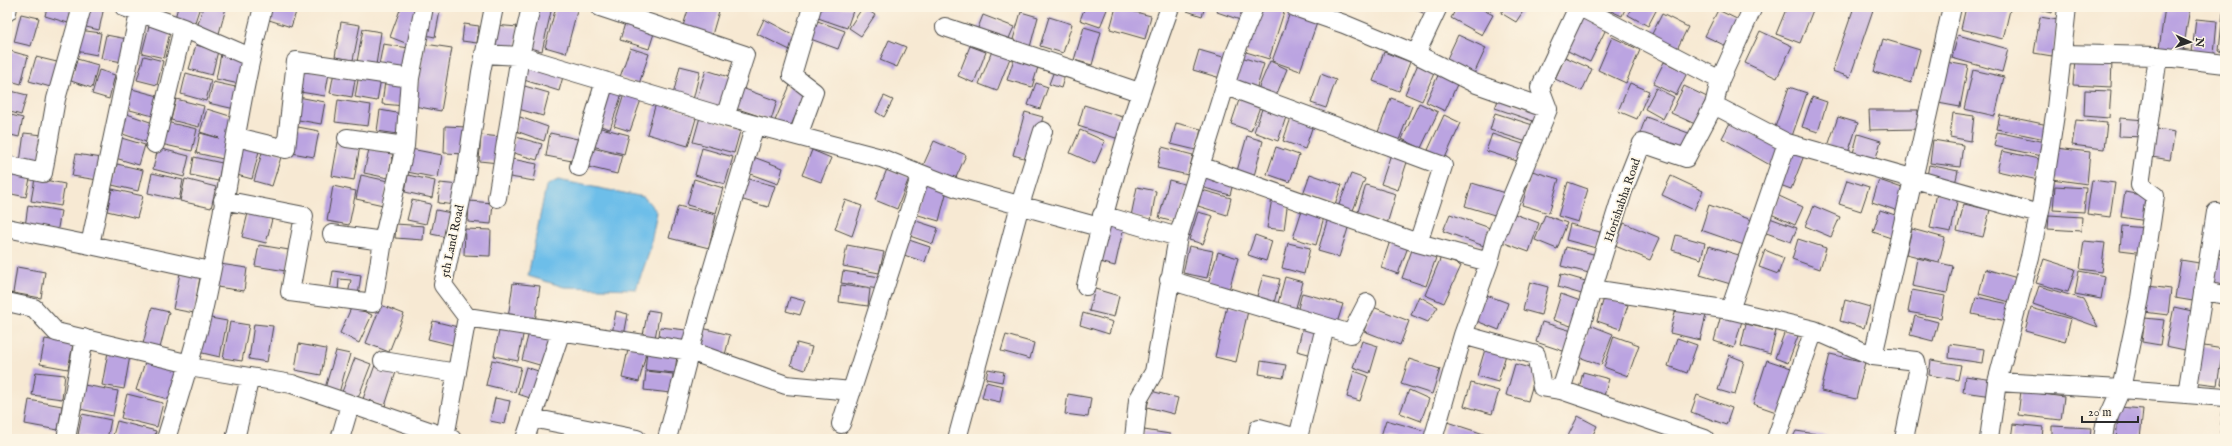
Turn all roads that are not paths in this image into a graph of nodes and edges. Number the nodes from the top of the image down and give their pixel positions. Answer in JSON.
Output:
{"nodes":[{"id":1,"x":8,"y":7,"type":"edge"},
{"id":2,"x":82,"y":7,"type":"edge"},
{"id":3,"x":263,"y":7,"type":"edge"},
{"id":4,"x":424,"y":7,"type":"edge"},
{"id":5,"x":494,"y":7,"type":"edge"},
{"id":6,"x":531,"y":7,"type":"edge"},
{"id":7,"x":600,"y":7,"type":"edge"},
{"id":8,"x":812,"y":7,"type":"edge"},
{"id":9,"x":1170,"y":7,"type":"edge"},
{"id":10,"x":1254,"y":7,"type":"edge"},
{"id":11,"x":1295,"y":7,"type":"edge"},
{"id":12,"x":1438,"y":7,"type":"edge"},
{"id":13,"x":1579,"y":7,"type":"edge"},
{"id":14,"x":1753,"y":7,"type":"edge"},
{"id":15,"x":1952,"y":7,"type":"edge"},
{"id":16,"x":2067,"y":7,"type":"edge"},
{"id":17,"x":132,"y":10,"type":"edge"},
{"id":18,"x":7,"y":12,"type":"edge"},
{"id":19,"x":945,"y":27,"type":"dead end"},
{"id":20,"x":183,"y":28,"type":"junction"},
{"id":21,"x":484,"y":54,"type":"junction"},
{"id":22,"x":1416,"y":54,"type":"junction"},
{"id":23,"x":2062,"y":54,"type":"junction"},
{"id":24,"x":250,"y":56,"type":"junction"},
{"id":25,"x":520,"y":56,"type":"junction"},
{"id":26,"x":2158,"y":56,"type":"junction"},
{"id":27,"x":2225,"y":64,"type":"edge"},
{"id":28,"x":410,"y":78,"type":"junction"},
{"id":29,"x":1720,"y":80,"type":"junction"},
{"id":30,"x":605,"y":81,"type":"junction"},
{"id":31,"x":1227,"y":86,"type":"junction"},
{"id":32,"x":1139,"y":92,"type":"junction"},
{"id":33,"x":1714,"y":105,"type":"junction"},
{"id":34,"x":1548,"y":109,"type":"junction"},
{"id":35,"x":725,"y":117,"type":"junction"},
{"id":36,"x":755,"y":125,"type":"junction"},
{"id":37,"x":1043,"y":131,"type":"dead end"},
{"id":38,"x":798,"y":136,"type":"junction"},
{"id":39,"x":237,"y":137,"type":"junction"},
{"id":40,"x":346,"y":138,"type":"dead end"},
{"id":41,"x":1787,"y":143,"type":"junction"},
{"id":42,"x":156,"y":144,"type":"dead end"},
{"id":43,"x":405,"y":146,"type":"junction"},
{"id":44,"x":7,"y":165,"type":"edge"},
{"id":45,"x":1200,"y":166,"type":"junction"},
{"id":46,"x":579,"y":167,"type":"dead end"},
{"id":47,"x":921,"y":174,"type":"junction"},
{"id":48,"x":1914,"y":179,"type":"junction"},
{"id":49,"x":497,"y":198,"type":"dead end"},
{"id":50,"x":223,"y":200,"type":"junction"},
{"id":51,"x":1020,"y":205,"type":"junction"},
{"id":52,"x":2216,"y":212,"type":"dead end"},
{"id":53,"x":2039,"y":214,"type":"junction"},
{"id":54,"x":1101,"y":221,"type":"junction"},
{"id":55,"x":7,"y":228,"type":"edge"},
{"id":56,"x":332,"y":234,"type":"dead end"},
{"id":57,"x":1178,"y":237,"type":"junction"},
{"id":58,"x":383,"y":241,"type":"junction"},
{"id":59,"x":1418,"y":243,"type":"junction"},
{"id":60,"x":90,"y":245,"type":"junction"},
{"id":61,"x":1489,"y":262,"type":"junction"},
{"id":62,"x":210,"y":271,"type":"junction"},
{"id":63,"x":1169,"y":280,"type":"junction"},
{"id":64,"x":1086,"y":286,"type":"dead end"},
{"id":65,"x":1592,"y":289,"type":"junction"},
{"id":66,"x":2203,"y":291,"type":"junction"},
{"id":67,"x":2225,"y":295,"type":"edge"},
{"id":68,"x":7,"y":302,"type":"edge"},
{"id":69,"x":1367,"y":303,"type":"dead end"},
{"id":70,"x":1730,"y":310,"type":"junction"},
{"id":71,"x":467,"y":317,"type":"junction"},
{"id":72,"x":1325,"y":327,"type":"junction"},
{"id":73,"x":1814,"y":330,"type":"junction"},
{"id":74,"x":561,"y":331,"type":"junction"},
{"id":75,"x":1463,"y":335,"type":"junction"},
{"id":76,"x":84,"y":338,"type":"junction"},
{"id":77,"x":690,"y":351,"type":"junction"},
{"id":78,"x":1873,"y":356,"type":"junction"},
{"id":79,"x":383,"y":361,"type":"dead end"},
{"id":80,"x":190,"y":364,"type":"junction"},
{"id":81,"x":456,"y":373,"type":"junction"},
{"id":82,"x":250,"y":377,"type":"junction"},
{"id":83,"x":1997,"y":382,"type":"junction"},
{"id":84,"x":1560,"y":390,"type":"junction"},
{"id":85,"x":2121,"y":390,"type":"junction"},
{"id":86,"x":852,"y":391,"type":"junction"},
{"id":87,"x":2187,"y":394,"type":"junction"},
{"id":88,"x":2225,"y":397,"type":"edge"},
{"id":89,"x":350,"y":405,"type":"junction"},
{"id":90,"x":532,"y":418,"type":"junction"},
{"id":91,"x":841,"y":424,"type":"dead end"},
{"id":92,"x":415,"y":433,"type":"edge"},
{"id":93,"x":449,"y":438,"type":"edge"},
{"id":94,"x":66,"y":439,"type":"edge"},
{"id":95,"x":166,"y":439,"type":"edge"},
{"id":96,"x":235,"y":439,"type":"edge"},
{"id":97,"x":340,"y":439,"type":"edge"},
{"id":98,"x":526,"y":439,"type":"edge"},
{"id":99,"x":637,"y":439,"type":"edge"},
{"id":100,"x":667,"y":439,"type":"edge"},
{"id":101,"x":957,"y":439,"type":"edge"},
{"id":102,"x":1134,"y":439,"type":"edge"},
{"id":103,"x":1257,"y":439,"type":"edge"},
{"id":104,"x":1433,"y":439,"type":"edge"},
{"id":105,"x":1705,"y":439,"type":"edge"},
{"id":106,"x":1776,"y":439,"type":"edge"},
{"id":107,"x":1904,"y":439,"type":"edge"},
{"id":108,"x":1989,"y":439,"type":"edge"},
{"id":109,"x":2103,"y":439,"type":"edge"}],
"edges":[{"from":1,"to":18,"type":"street"},
{"from":2,"to":44,"type":"street"},
{"from":3,"to":24,"type":"street"},
{"from":4,"to":28,"type":"street"},
{"from":5,"to":21,"type":"street","name":"5th Land Road"},
{"from":6,"to":25,"type":"street"},
{"from":7,"to":35,"type":"street"},
{"from":8,"to":38,"type":"street"},
{"from":9,"to":32,"type":"street"},
{"from":10,"to":31,"type":"street"},
{"from":11,"to":22,"type":"street"},
{"from":12,"to":22,"type":"street"},
{"from":13,"to":29,"type":"street"},
{"from":13,"to":34,"type":"street"},
{"from":14,"to":29,"type":"street","name":"Horishabha Road"},
{"from":15,"to":48,"type":"street"},
{"from":16,"to":23,"type":"street"},
{"from":17,"to":20,"type":"street"},
{"from":17,"to":60,"type":"street"},
{"from":19,"to":32,"type":"street"},
{"from":20,"to":24,"type":"street"},
{"from":20,"to":42,"type":"street"},
{"from":21,"to":25,"type":"street"},
{"from":21,"to":71,"type":"street","name":"5th Land Road"},
{"from":22,"to":34,"type":"street"},
{"from":23,"to":26,"type":"street"},
{"from":23,"to":53,"type":"street"},
{"from":24,"to":39,"type":"street"},
{"from":25,"to":30,"type":"street"},
{"from":25,"to":49,"type":"street"},
{"from":26,"to":27,"type":"street"},
{"from":26,"to":85,"type":"street"},
{"from":28,"to":39,"type":"street"},
{"from":28,"to":43,"type":"street"},
{"from":29,"to":33,"type":"street","name":"Horishabha Road"},
{"from":30,"to":35,"type":"street"},
{"from":30,"to":46,"type":"street"},
{"from":31,"to":45,"type":"street"},
{"from":31,"to":59,"type":"street"},
{"from":32,"to":54,"type":"street"},
{"from":33,"to":41,"type":"street"},
{"from":33,"to":65,"type":"street","name":"Horishabha Road"},
{"from":34,"to":61,"type":"street"},
{"from":35,"to":36,"type":"street"},
{"from":36,"to":38,"type":"street"},
{"from":36,"to":77,"type":"street"},
{"from":37,"to":51,"type":"street"},
{"from":38,"to":47,"type":"street"},
{"from":39,"to":50,"type":"street"},
{"from":40,"to":43,"type":"street"},
{"from":41,"to":48,"type":"street"},
{"from":41,"to":70,"type":"street"},
{"from":43,"to":58,"type":"street"},
{"from":45,"to":57,"type":"street"},
{"from":45,"to":59,"type":"street"},
{"from":47,"to":51,"type":"street"},
{"from":47,"to":86,"type":"street"},
{"from":48,"to":53,"type":"street"},
{"from":48,"to":78,"type":"street"},
{"from":50,"to":58,"type":"street"},
{"from":50,"to":62,"type":"street"},
{"from":51,"to":54,"type":"street"},
{"from":51,"to":101,"type":"street"},
{"from":52,"to":66,"type":"street"},
{"from":53,"to":83,"type":"street"},
{"from":54,"to":57,"type":"street"},
{"from":54,"to":64,"type":"street"},
{"from":55,"to":60,"type":"street"},
{"from":56,"to":58,"type":"street"},
{"from":57,"to":63,"type":"street"},
{"from":59,"to":61,"type":"street"},
{"from":60,"to":62,"type":"street"},
{"from":61,"to":75,"type":"street"},
{"from":62,"to":80,"type":"street"},
{"from":63,"to":72,"type":"street"},
{"from":63,"to":102,"type":"street"},
{"from":65,"to":70,"type":"street"},
{"from":65,"to":84,"type":"street","name":"Horishabha Road"},
{"from":66,"to":67,"type":"street"},
{"from":66,"to":87,"type":"street"},
{"from":68,"to":76,"type":"street"},
{"from":69,"to":72,"type":"street"},
{"from":70,"to":73,"type":"street"},
{"from":71,"to":74,"type":"street"},
{"from":71,"to":81,"type":"street"},
{"from":72,"to":103,"type":"street"},
{"from":73,"to":78,"type":"street"},
{"from":73,"to":106,"type":"street"},
{"from":74,"to":77,"type":"street"},
{"from":74,"to":90,"type":"street"},
{"from":75,"to":84,"type":"street"},
{"from":75,"to":104,"type":"street"},
{"from":76,"to":80,"type":"street"},
{"from":76,"to":94,"type":"street"},
{"from":77,"to":86,"type":"street"},
{"from":77,"to":100,"type":"street"},
{"from":78,"to":107,"type":"street"},
{"from":79,"to":81,"type":"street"},
{"from":80,"to":82,"type":"street"},
{"from":80,"to":95,"type":"street"},
{"from":81,"to":93,"type":"street"},
{"from":82,"to":89,"type":"street"},
{"from":82,"to":96,"type":"street"},
{"from":83,"to":85,"type":"street"},
{"from":83,"to":108,"type":"street"},
{"from":84,"to":105,"type":"street"},
{"from":85,"to":87,"type":"street"},
{"from":85,"to":109,"type":"street"},
{"from":86,"to":91,"type":"street"},
{"from":87,"to":88,"type":"street"},
{"from":89,"to":92,"type":"street"},
{"from":89,"to":97,"type":"street"},
{"from":90,"to":98,"type":"street"},
{"from":90,"to":99,"type":"street"},
{"from":92,"to":93,"type":"street"}]}
